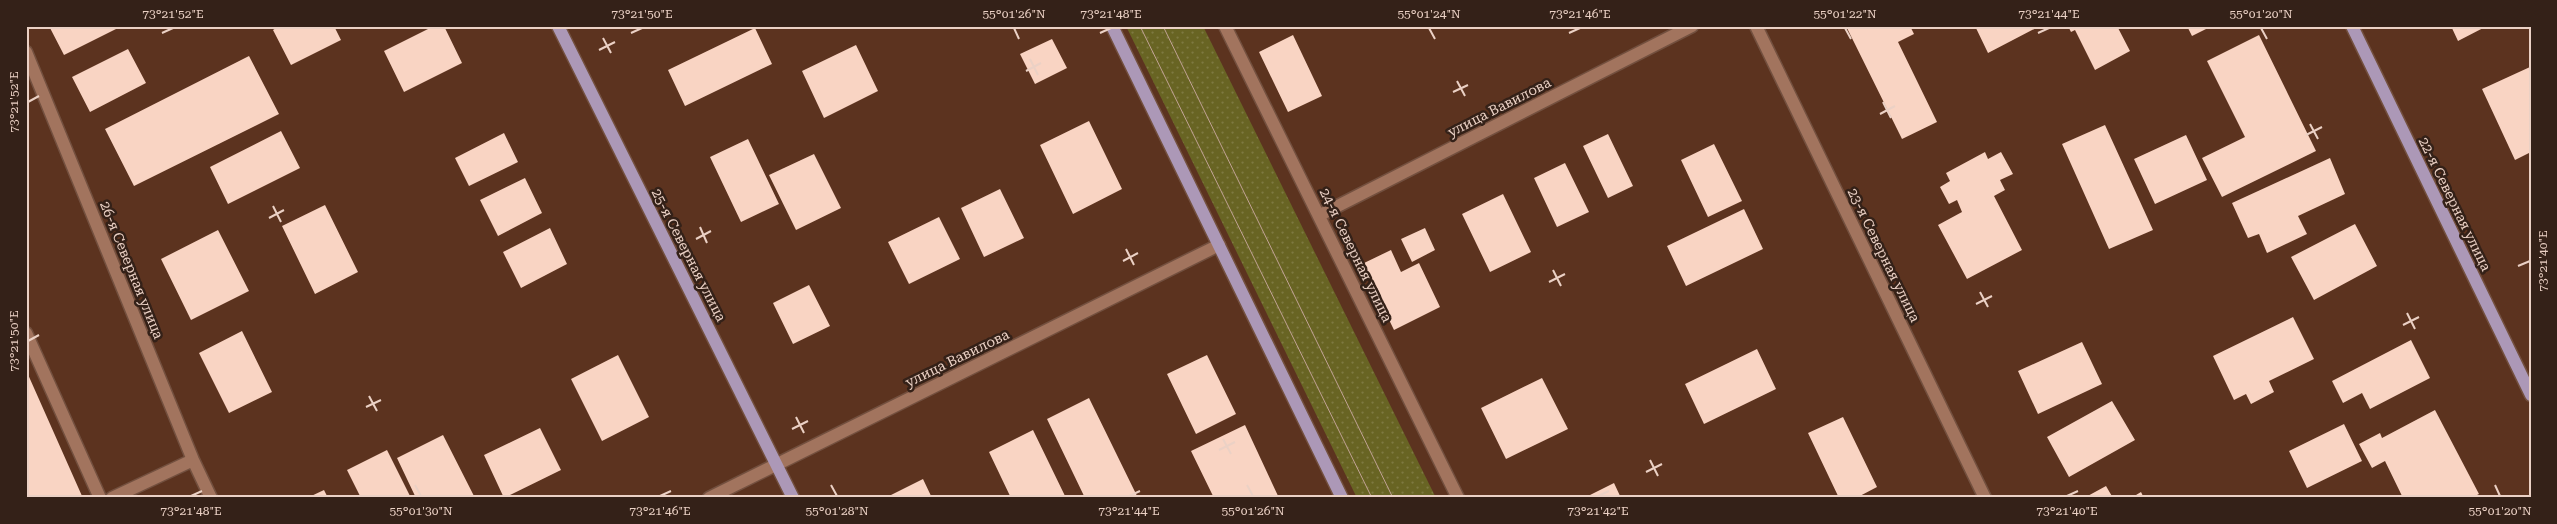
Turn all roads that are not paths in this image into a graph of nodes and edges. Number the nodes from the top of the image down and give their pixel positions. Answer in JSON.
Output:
{"nodes":[{"id":1,"x":558,"y":26,"type":"edge"},
{"id":2,"x":1112,"y":26,"type":"edge"},
{"id":3,"x":1225,"y":26,"type":"edge"},
{"id":4,"x":1692,"y":26,"type":"edge"},
{"id":5,"x":1756,"y":26,"type":"edge"},
{"id":6,"x":2352,"y":26,"type":"edge"},
{"id":7,"x":26,"y":52,"type":"edge"},
{"id":8,"x":1320,"y":215,"type":"junction"},
{"id":9,"x":1219,"y":245,"type":"junction"},
{"id":10,"x":26,"y":333,"type":"edge"},
{"id":11,"x":2531,"y":395,"type":"edge"},
{"id":12,"x":194,"y":460,"type":"junction"},
{"id":13,"x":776,"y":464,"type":"junction"},
{"id":14,"x":100,"y":498,"type":"edge"},
{"id":15,"x":112,"y":498,"type":"edge"},
{"id":16,"x":211,"y":498,"type":"edge"},
{"id":17,"x":709,"y":498,"type":"edge"},
{"id":18,"x":793,"y":498,"type":"edge"},
{"id":19,"x":1342,"y":498,"type":"edge"},
{"id":20,"x":1458,"y":498,"type":"edge"},
{"id":21,"x":1986,"y":498,"type":"edge"}],
"edges":[{"from":1,"to":13,"type":"main road","name":"25-я Северная улица"},
{"from":2,"to":9,"type":"main road"},
{"from":3,"to":8,"type":"street","name":"24-я Северная улица"},
{"from":4,"to":8,"type":"street","name":"улица Вавилова"},
{"from":5,"to":21,"type":"street","name":"23-я Северная улица"},
{"from":6,"to":11,"type":"main road","name":"22-я Северная улица"},
{"from":7,"to":12,"type":"street","name":"26-я Северная улица"},
{"from":8,"to":20,"type":"street","name":"24-я Северная улица"},
{"from":9,"to":13,"type":"street","name":"улица Вавилова"},
{"from":9,"to":19,"type":"main road"},
{"from":10,"to":14,"type":"street"},
{"from":12,"to":15,"type":"street"},
{"from":12,"to":16,"type":"street","name":"26-я Северная улица"},
{"from":13,"to":17,"type":"street","name":"улица Вавилова"},
{"from":13,"to":18,"type":"main road","name":"25-я Северная улица"}]}
